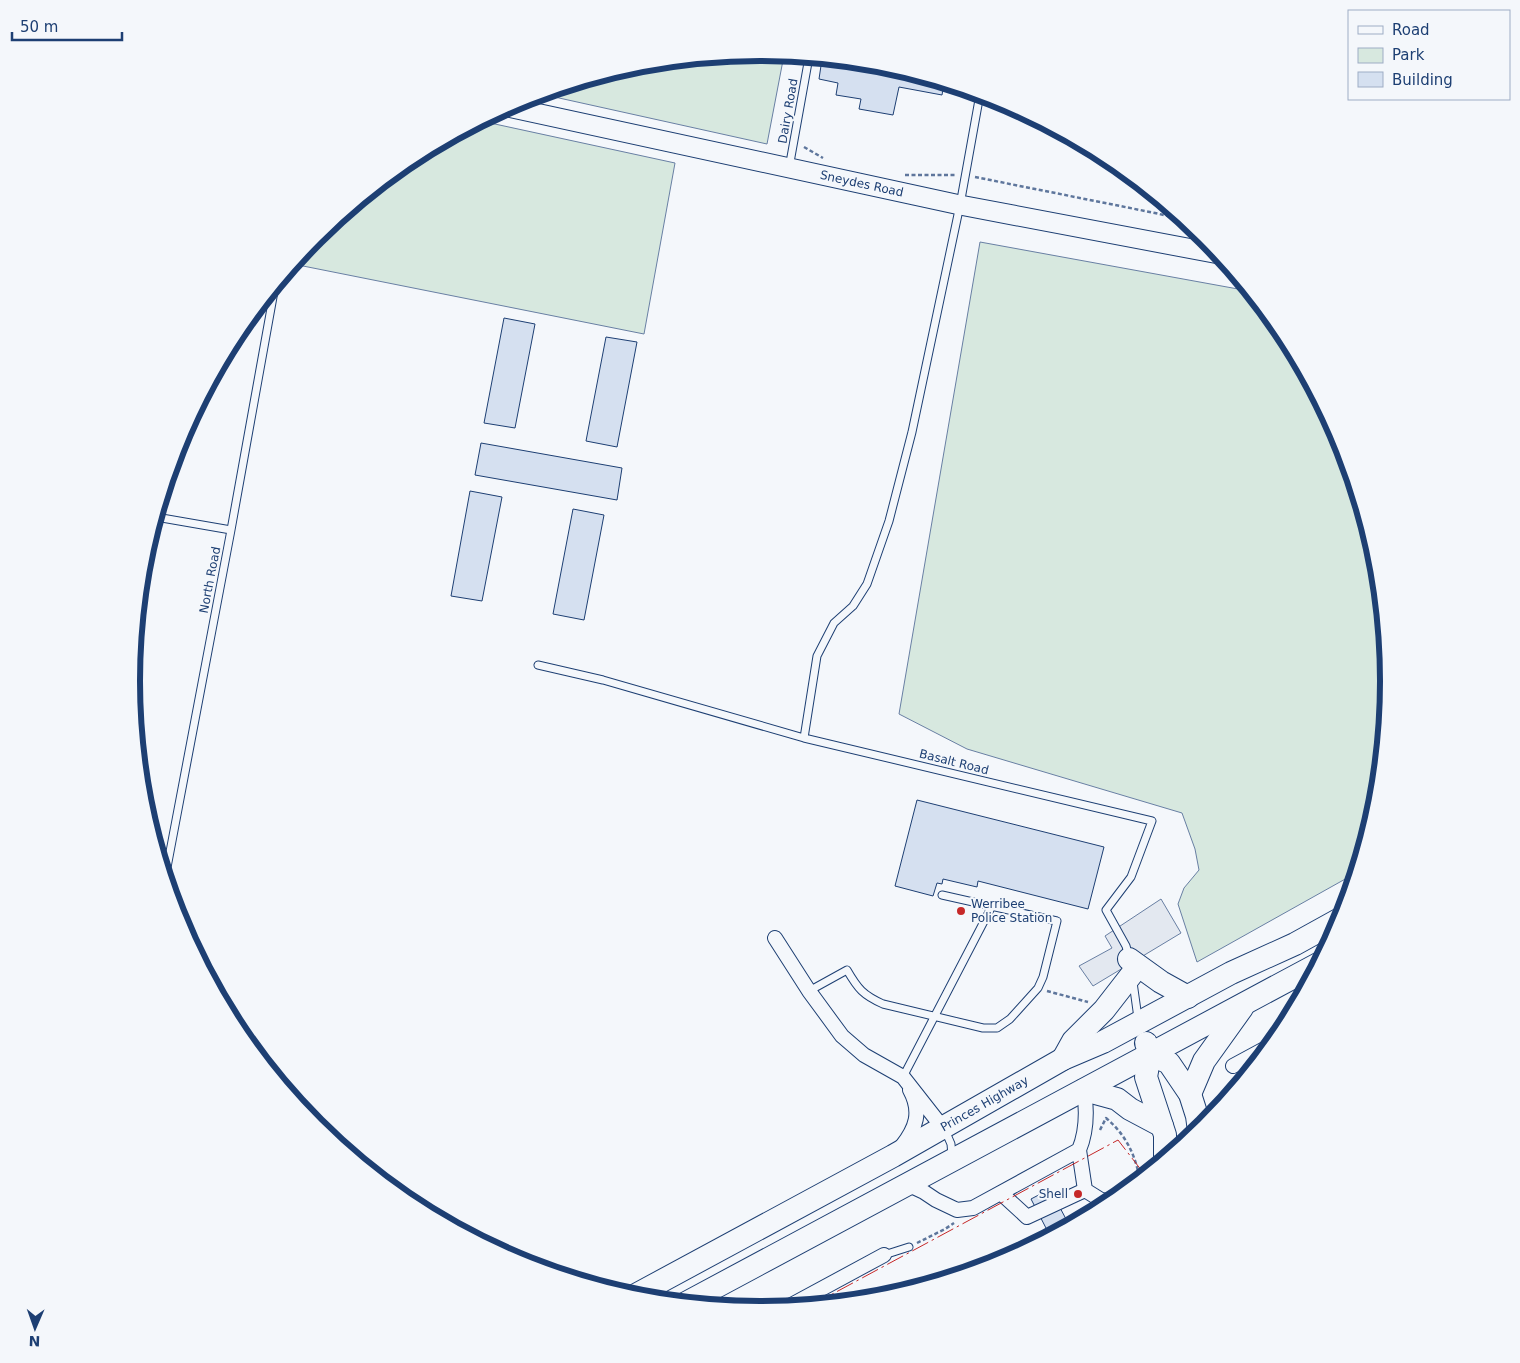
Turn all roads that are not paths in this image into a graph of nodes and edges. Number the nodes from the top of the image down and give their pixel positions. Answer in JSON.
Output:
{"nodes":[{"id":1,"x":808,"y":64,"type":"edge"},
{"id":2,"x":979,"y":101,"type":"edge"},
{"id":3,"x":520,"y":110,"type":"edge"},
{"id":4,"x":789,"y":168,"type":"junction"},
{"id":5,"x":960,"y":205,"type":"junction"},
{"id":6,"x":1207,"y":252,"type":"edge"},
{"id":7,"x":273,"y":298,"type":"edge"},
{"id":8,"x":162,"y":518,"type":"edge"},
{"id":9,"x":231,"y":530,"type":"junction"},
{"id":10,"x":538,"y":665,"type":"dead end"},
{"id":11,"x":804,"y":738,"type":"junction"},
{"id":12,"x":168,"y":864,"type":"edge"},
{"id":13,"x":942,"y":895,"type":"dead end"},
{"id":14,"x":992,"y":906,"type":"junction"},
{"id":15,"x":1331,"y":924,"type":"edge"},
{"id":16,"x":775,"y":938,"type":"dead end"},
{"id":17,"x":1130,"y":966,"type":"junction"},
{"id":18,"x":1309,"y":969,"type":"edge"},
{"id":19,"x":809,"y":991,"type":"junction"},
{"id":20,"x":1188,"y":997,"type":"junction"},
{"id":21,"x":1248,"y":1001,"type":"junction"},
{"id":22,"x":934,"y":1017,"type":"junction"},
{"id":23,"x":1138,"y":1023,"type":"junction"},
{"id":24,"x":1150,"y":1054,"type":"junction"},
{"id":25,"x":1256,"y":1054,"type":"edge"},
{"id":26,"x":1063,"y":1059,"type":"junction"},
{"id":27,"x":1233,"y":1066,"type":"dead end"},
{"id":28,"x":903,"y":1077,"type":"junction"},
{"id":29,"x":1084,"y":1090,"type":"junction"},
{"id":30,"x":1190,"y":1094,"type":"junction"},
{"id":31,"x":1197,"y":1122,"type":"edge"},
{"id":32,"x":1162,"y":1126,"type":"junction"},
{"id":33,"x":943,"y":1128,"type":"junction"},
{"id":34,"x":1080,"y":1150,"type":"junction"},
{"id":35,"x":1165,"y":1151,"type":"edge"},
{"id":36,"x":893,"y":1156,"type":"junction"},
{"id":37,"x":950,"y":1162,"type":"junction"},
{"id":38,"x":909,"y":1184,"type":"junction"},
{"id":39,"x":1086,"y":1190,"type":"junction"},
{"id":40,"x":1001,"y":1193,"type":"junction"},
{"id":41,"x":1101,"y":1200,"type":"edge"},
{"id":42,"x":909,"y":1247,"type":"road end"},
{"id":43,"x":884,"y":1254,"type":"joint"},
{"id":44,"x":644,"y":1291,"type":"edge"},
{"id":45,"x":696,"y":1298,"type":"edge"},
{"id":46,"x":800,"y":1300,"type":"edge"}],
"edges":[{"from":1,"to":4,"type":"lane","name":"Dairy Road"},
{"from":2,"to":5,"type":"lane"},
{"from":3,"to":4,"type":"main road","name":"Sneydes Road"},
{"from":4,"to":5,"type":"main road","name":"Sneydes Road"},
{"from":5,"to":6,"type":"main road","name":"Sneydes Road"},
{"from":5,"to":11,"type":"lane"},
{"from":7,"to":9,"type":"lane","name":"North Road"},
{"from":8,"to":9,"type":"lane"},
{"from":9,"to":12,"type":"lane","name":"North Road"},
{"from":10,"to":11,"type":"lane","name":"Basalt Road"},
{"from":11,"to":17,"type":"lane","name":"Basalt Road"},
{"from":13,"to":14,"type":"lane"},
{"from":14,"to":22,"type":"lane"},
{"from":14,"to":22,"type":"lane"},
{"from":15,"to":20,"type":"highway","name":"Princes Highway"},
{"from":16,"to":19,"type":"street"},
{"from":17,"to":20,"type":"highway"},
{"from":17,"to":23,"type":"lane","name":"Basalt Road"},
{"from":17,"to":26,"type":"highway"},
{"from":18,"to":21,"type":"highway"},
{"from":19,"to":22,"type":"lane"},
{"from":19,"to":28,"type":"street"},
{"from":20,"to":23,"type":"highway","name":"Princes Highway"},
{"from":21,"to":24,"type":"highway"},
{"from":21,"to":30,"type":"highway"},
{"from":22,"to":28,"type":"lane"},
{"from":23,"to":24,"type":"highway"},
{"from":23,"to":26,"type":"highway","name":"Princes Highway"},
{"from":24,"to":29,"type":"highway"},
{"from":24,"to":30,"type":"highway"},
{"from":24,"to":32,"type":"highway"},
{"from":25,"to":27,"type":"street"},
{"from":26,"to":33,"type":"highway","name":"Princes Highway"},
{"from":28,"to":33,"type":"street"},
{"from":28,"to":36,"type":"street"},
{"from":29,"to":32,"type":"highway"},
{"from":29,"to":34,"type":"street"},
{"from":29,"to":37,"type":"highway"},
{"from":30,"to":31,"type":"highway"},
{"from":32,"to":35,"type":"highway"},
{"from":33,"to":36,"type":"highway","name":"Princes Highway"},
{"from":33,"to":37,"type":"lane"},
{"from":34,"to":39,"type":"street"},
{"from":34,"to":40,"type":"street"},
{"from":36,"to":44,"type":"highway","name":"Princes Highway"},
{"from":37,"to":38,"type":"highway"},
{"from":38,"to":40,"type":"street"},
{"from":38,"to":45,"type":"highway"},
{"from":39,"to":40,"type":"street"},
{"from":39,"to":41,"type":"street"},
{"from":42,"to":43,"type":"lane"},
{"from":43,"to":46,"type":"street"}]}
